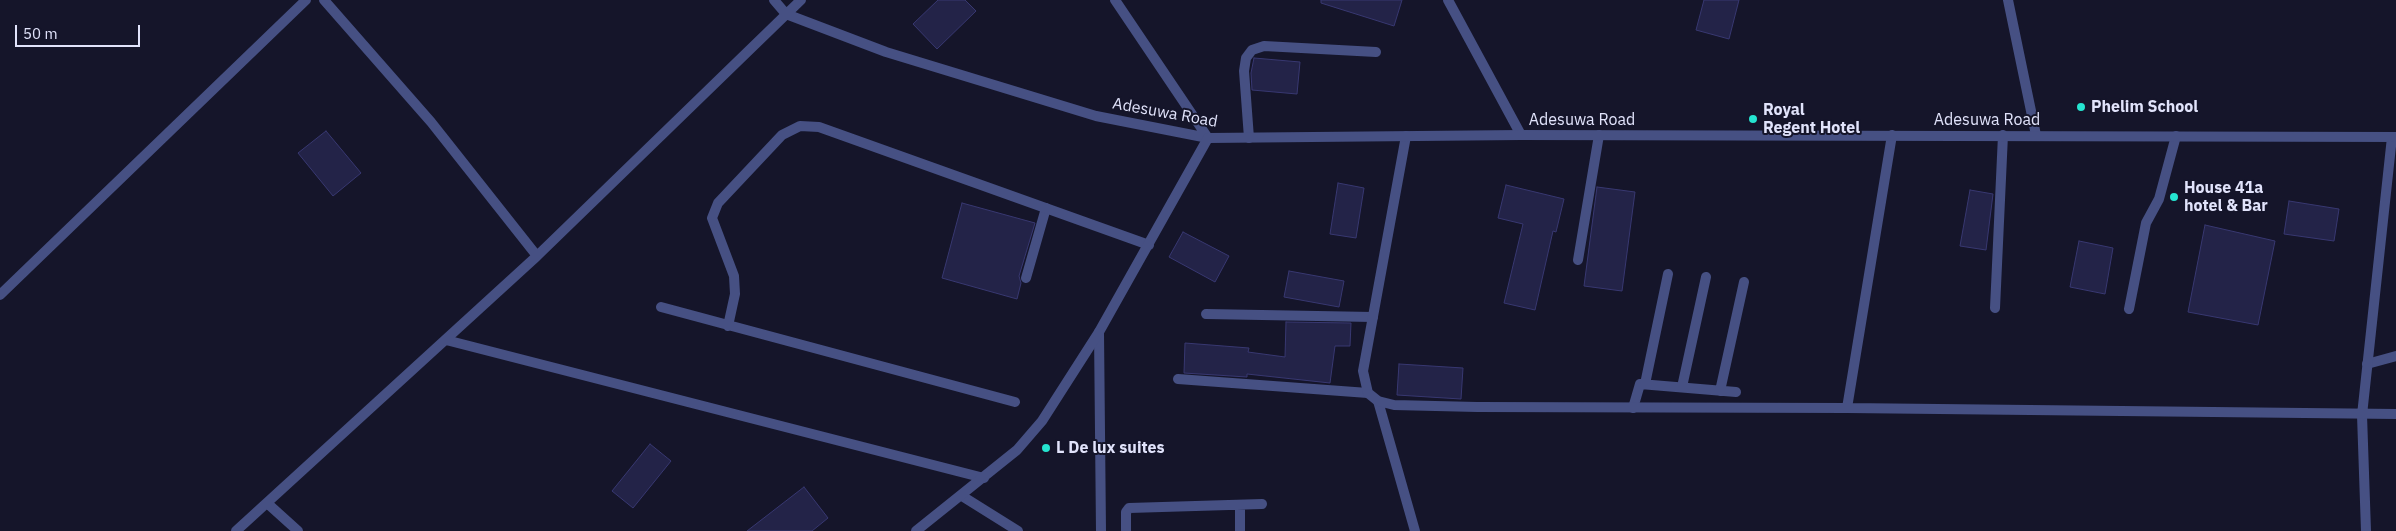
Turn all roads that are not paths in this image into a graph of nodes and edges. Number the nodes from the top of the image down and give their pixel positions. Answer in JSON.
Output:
{"nodes":[{"id":1,"x":306,"y":0,"type":"edge"},
{"id":2,"x":324,"y":0,"type":"edge"},
{"id":3,"x":774,"y":0,"type":"edge"},
{"id":4,"x":800,"y":0,"type":"edge"},
{"id":5,"x":1115,"y":0,"type":"edge"},
{"id":6,"x":1448,"y":0,"type":"edge"},
{"id":7,"x":2008,"y":0,"type":"edge"},
{"id":8,"x":786,"y":14,"type":"junction"},
{"id":9,"x":1376,"y":52,"type":"dead end"},
{"id":10,"x":1521,"y":135,"type":"junction"},
{"id":11,"x":1599,"y":135,"type":"junction"},
{"id":12,"x":1892,"y":135,"type":"junction"},
{"id":13,"x":2003,"y":135,"type":"junction"},
{"id":14,"x":2036,"y":135,"type":"junction"},
{"id":15,"x":1406,"y":136,"type":"junction"},
{"id":16,"x":2176,"y":136,"type":"junction"},
{"id":17,"x":2394,"y":137,"type":"edge"},
{"id":18,"x":1208,"y":138,"type":"junction"},
{"id":19,"x":1249,"y":138,"type":"junction"},
{"id":20,"x":1046,"y":208,"type":"junction"},
{"id":21,"x":1149,"y":245,"type":"junction"},
{"id":22,"x":537,"y":256,"type":"junction"},
{"id":23,"x":1578,"y":260,"type":"dead end"},
{"id":24,"x":1668,"y":274,"type":"dead end"},
{"id":25,"x":1706,"y":277,"type":"dead end"},
{"id":26,"x":1026,"y":278,"type":"dead end"},
{"id":27,"x":1744,"y":282,"type":"dead end"},
{"id":28,"x":0,"y":295,"type":"edge"},
{"id":29,"x":661,"y":307,"type":"dead end"},
{"id":30,"x":1995,"y":308,"type":"dead end"},
{"id":31,"x":2129,"y":309,"type":"dead end"},
{"id":32,"x":1206,"y":314,"type":"dead end"},
{"id":33,"x":1373,"y":317,"type":"junction"},
{"id":34,"x":728,"y":326,"type":"junction"},
{"id":35,"x":1099,"y":332,"type":"junction"},
{"id":36,"x":446,"y":340,"type":"junction"},
{"id":37,"x":2396,"y":356,"type":"edge"},
{"id":38,"x":2367,"y":364,"type":"junction"},
{"id":39,"x":1178,"y":379,"type":"dead end"},
{"id":40,"x":1644,"y":384,"type":"junction"},
{"id":41,"x":1682,"y":387,"type":"junction"},
{"id":42,"x":1720,"y":391,"type":"junction"},
{"id":43,"x":1736,"y":392,"type":"dead end"},
{"id":44,"x":1368,"y":393,"type":"junction"},
{"id":45,"x":1378,"y":401,"type":"junction"},
{"id":46,"x":1015,"y":402,"type":"dead end"},
{"id":47,"x":1633,"y":408,"type":"junction"},
{"id":48,"x":1847,"y":408,"type":"junction"},
{"id":49,"x":2396,"y":414,"type":"edge"},
{"id":50,"x":2362,"y":415,"type":"junction"},
{"id":51,"x":984,"y":478,"type":"junction"},
{"id":52,"x":962,"y":496,"type":"junction"},
{"id":53,"x":267,"y":502,"type":"junction"},
{"id":54,"x":1262,"y":504,"type":"dead end"},
{"id":55,"x":1240,"y":505,"type":"junction"},
{"id":56,"x":236,"y":531,"type":"edge"},
{"id":57,"x":298,"y":531,"type":"edge"},
{"id":58,"x":916,"y":531,"type":"edge"},
{"id":59,"x":1018,"y":531,"type":"edge"},
{"id":60,"x":1101,"y":531,"type":"edge"},
{"id":61,"x":1106,"y":531,"type":"edge"},
{"id":62,"x":1126,"y":531,"type":"edge"},
{"id":63,"x":1240,"y":531,"type":"edge"},
{"id":64,"x":1415,"y":531,"type":"edge"},
{"id":65,"x":2366,"y":531,"type":"edge"}],
"edges":[{"from":1,"to":28,"type":"street"},
{"from":2,"to":22,"type":"street"},
{"from":3,"to":8,"type":"street"},
{"from":4,"to":8,"type":"street"},
{"from":5,"to":18,"type":"street"},
{"from":6,"to":10,"type":"street"},
{"from":7,"to":14,"type":"street"},
{"from":8,"to":18,"type":"street","name":"Adesuwa Road"},
{"from":8,"to":22,"type":"street"},
{"from":9,"to":19,"type":"street"},
{"from":10,"to":11,"type":"street","name":"Adesuwa Road"},
{"from":10,"to":15,"type":"street","name":"Adesuwa Road"},
{"from":11,"to":12,"type":"street","name":"Adesuwa Road"},
{"from":11,"to":23,"type":"street"},
{"from":12,"to":13,"type":"street","name":"Adesuwa Road"},
{"from":12,"to":48,"type":"street"},
{"from":13,"to":14,"type":"street","name":"Adesuwa Road"},
{"from":13,"to":30,"type":"street"},
{"from":14,"to":16,"type":"street","name":"Adesuwa Road"},
{"from":15,"to":19,"type":"street","name":"Adesuwa Road"},
{"from":15,"to":33,"type":"street"},
{"from":16,"to":17,"type":"street","name":"Adesuwa Road"},
{"from":16,"to":31,"type":"street"},
{"from":17,"to":38,"type":"street"},
{"from":18,"to":19,"type":"street","name":"Adesuwa Road"},
{"from":18,"to":21,"type":"street"},
{"from":20,"to":21,"type":"street"},
{"from":20,"to":26,"type":"street"},
{"from":20,"to":34,"type":"street"},
{"from":21,"to":35,"type":"street"},
{"from":22,"to":36,"type":"street"},
{"from":24,"to":40,"type":"street"},
{"from":25,"to":41,"type":"street"},
{"from":27,"to":42,"type":"street"},
{"from":29,"to":34,"type":"street"},
{"from":32,"to":33,"type":"street"},
{"from":33,"to":44,"type":"street"},
{"from":34,"to":46,"type":"street"},
{"from":35,"to":51,"type":"street"},
{"from":35,"to":60,"type":"street"},
{"from":36,"to":51,"type":"street"},
{"from":36,"to":53,"type":"street"},
{"from":37,"to":38,"type":"street"},
{"from":38,"to":50,"type":"street"},
{"from":39,"to":44,"type":"street"},
{"from":40,"to":41,"type":"street"},
{"from":40,"to":47,"type":"street"},
{"from":41,"to":42,"type":"street"},
{"from":42,"to":43,"type":"street"},
{"from":44,"to":45,"type":"street"},
{"from":45,"to":47,"type":"street"},
{"from":45,"to":64,"type":"street"},
{"from":47,"to":48,"type":"street"},
{"from":48,"to":50,"type":"street"},
{"from":49,"to":50,"type":"street"},
{"from":50,"to":65,"type":"street"},
{"from":51,"to":52,"type":"street"},
{"from":52,"to":58,"type":"street"},
{"from":52,"to":59,"type":"street"},
{"from":53,"to":56,"type":"street"},
{"from":53,"to":57,"type":"street"},
{"from":54,"to":55,"type":"street"},
{"from":55,"to":62,"type":"street"},
{"from":55,"to":63,"type":"street"},
{"from":60,"to":61,"type":"street"}]}
